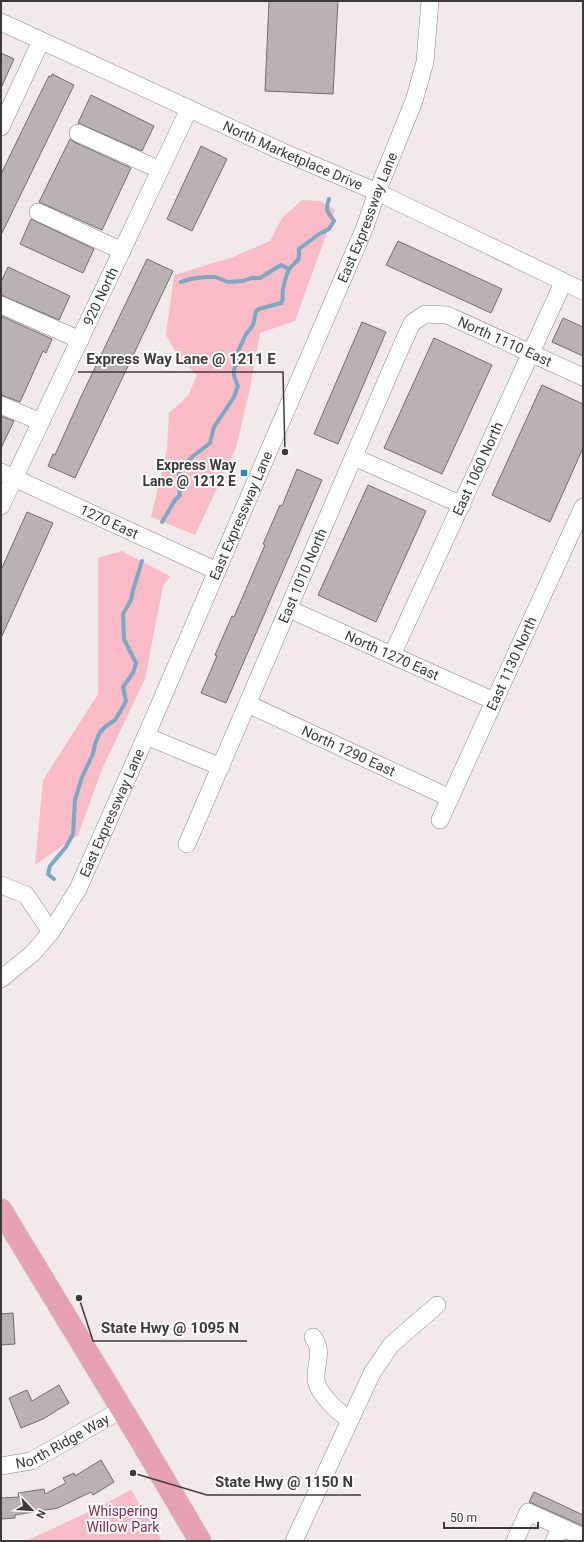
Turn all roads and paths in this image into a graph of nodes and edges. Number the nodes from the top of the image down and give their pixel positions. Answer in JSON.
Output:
{"nodes":[{"id":1,"x":430,"y":1,"type":"edge"},
{"id":2,"x":1,"y":22,"type":"edge"},
{"id":3,"x":41,"y":41,"type":"junction"},
{"id":4,"x":189,"y":108,"type":"junction"},
{"id":5,"x":3,"y":118,"type":"edge"},
{"id":6,"x":78,"y":133,"type":"dead end"},
{"id":7,"x":160,"y":170,"type":"junction"},
{"id":8,"x":377,"y":192,"type":"junction"},
{"id":9,"x":38,"y":212,"type":"dead end"},
{"id":10,"x":122,"y":251,"type":"junction"},
{"id":11,"x":563,"y":283,"type":"junction"},
{"id":12,"x":583,"y":292,"type":"edge"},
{"id":13,"x":1,"y":305,"type":"edge"},
{"id":14,"x":425,"y":314,"type":"joint"},
{"id":15,"x":80,"y":340,"type":"junction"},
{"id":16,"x":530,"y":353,"type":"junction"},
{"id":17,"x":583,"y":377,"type":"edge"},
{"id":18,"x":1,"y":405,"type":"edge"},
{"id":19,"x":41,"y":422,"type":"junction"},
{"id":20,"x":354,"y":457,"type":"junction"},
{"id":21,"x":8,"y":475,"type":"edge"},
{"id":22,"x":462,"y":505,"type":"junction"},
{"id":23,"x":1,"y":506,"type":"edge"},
{"id":24,"x":583,"y":507,"type":"edge"},
{"id":25,"x":217,"y":570,"type":"junction"},
{"id":26,"x":289,"y":609,"type":"junction"},
{"id":27,"x":392,"y":655,"type":"junction"},
{"id":28,"x":494,"y":701,"type":"junction"},
{"id":29,"x":248,"y":704,"type":"junction"},
{"id":30,"x":146,"y":736,"type":"junction"},
{"id":31,"x":221,"y":767,"type":"junction"},
{"id":32,"x":450,"y":798,"type":"junction"},
{"id":33,"x":440,"y":820,"type":"dead end"},
{"id":34,"x":187,"y":844,"type":"dead end"},
{"id":35,"x":1,"y":884,"type":"edge"},
{"id":36,"x":51,"y":932,"type":"junction"},
{"id":37,"x":1,"y":979,"type":"edge"},
{"id":38,"x":1,"y":1210,"type":"edge"},
{"id":39,"x":438,"y":1305,"type":"dead end"},
{"id":40,"x":313,"y":1337,"type":"dead end"},
{"id":41,"x":121,"y":1410,"type":"junction"},
{"id":42,"x":350,"y":1420,"type":"junction"},
{"id":43,"x":1,"y":1466,"type":"edge"},
{"id":44,"x":557,"y":1534,"type":"edge"},
{"id":45,"x":583,"y":1537,"type":"edge"},
{"id":46,"x":200,"y":1541,"type":"edge"},
{"id":47,"x":294,"y":1541,"type":"edge"},
{"id":48,"x":514,"y":1541,"type":"edge"}],
"edges":[{"from":1,"to":8,"type":"street","name":"East Expressway Lane"},
{"from":2,"to":3,"type":"street","name":"North Marketplace Drive"},
{"from":3,"to":4,"type":"street","name":"North Marketplace Drive"},
{"from":3,"to":5,"type":"street"},
{"from":4,"to":7,"type":"street","name":"920 North"},
{"from":4,"to":8,"type":"street","name":"North Marketplace Drive"},
{"from":6,"to":7,"type":"street"},
{"from":7,"to":10,"type":"street","name":"920 North"},
{"from":8,"to":11,"type":"street","name":"North Marketplace Drive"},
{"from":8,"to":25,"type":"street","name":"East Expressway Lane"},
{"from":9,"to":10,"type":"street"},
{"from":10,"to":15,"type":"street","name":"920 North"},
{"from":11,"to":12,"type":"street","name":"North Marketplace Drive"},
{"from":11,"to":16,"type":"street","name":"East 1060 North"},
{"from":13,"to":15,"type":"street"},
{"from":14,"to":16,"type":"street","name":"North 1110 East"},
{"from":14,"to":20,"type":"street","name":"East 1010 North"},
{"from":15,"to":19,"type":"street","name":"920 North"},
{"from":16,"to":17,"type":"street","name":"North 1110 East"},
{"from":16,"to":22,"type":"street","name":"East 1060 North"},
{"from":18,"to":19,"type":"street"},
{"from":19,"to":21,"type":"street","name":"920 North"},
{"from":20,"to":22,"type":"street"},
{"from":20,"to":26,"type":"street","name":"East 1010 North"},
{"from":21,"to":23,"type":"street","name":"920 North"},
{"from":21,"to":25,"type":"street","name":"1270 East"},
{"from":22,"to":27,"type":"street","name":"East 1060 North"},
{"from":24,"to":28,"type":"street","name":"East 1130 North"},
{"from":25,"to":30,"type":"street","name":"East Expressway Lane"},
{"from":26,"to":27,"type":"street","name":"North 1270 East"},
{"from":26,"to":29,"type":"street","name":"East 1010 North"},
{"from":27,"to":28,"type":"street","name":"North 1270 East"},
{"from":28,"to":32,"type":"street","name":"East 1130 North"},
{"from":29,"to":31,"type":"street","name":"East 1010 North"},
{"from":29,"to":32,"type":"street","name":"North 1290 East"},
{"from":30,"to":31,"type":"street"},
{"from":30,"to":36,"type":"street","name":"East Expressway Lane"},
{"from":31,"to":34,"type":"street","name":"East 1010 North"},
{"from":32,"to":33,"type":"street","name":"East 1130 North"},
{"from":35,"to":36,"type":"street"},
{"from":36,"to":37,"type":"street","name":"East Expressway Lane"},
{"from":38,"to":41,"type":"main road"},
{"from":39,"to":42,"type":"street"},
{"from":40,"to":42,"type":"street"},
{"from":41,"to":43,"type":"street","name":"North Ridge Way"},
{"from":41,"to":46,"type":"main road"},
{"from":42,"to":47,"type":"street"},
{"from":44,"to":45,"type":"street"},
{"from":44,"to":48,"type":"street"}]}
